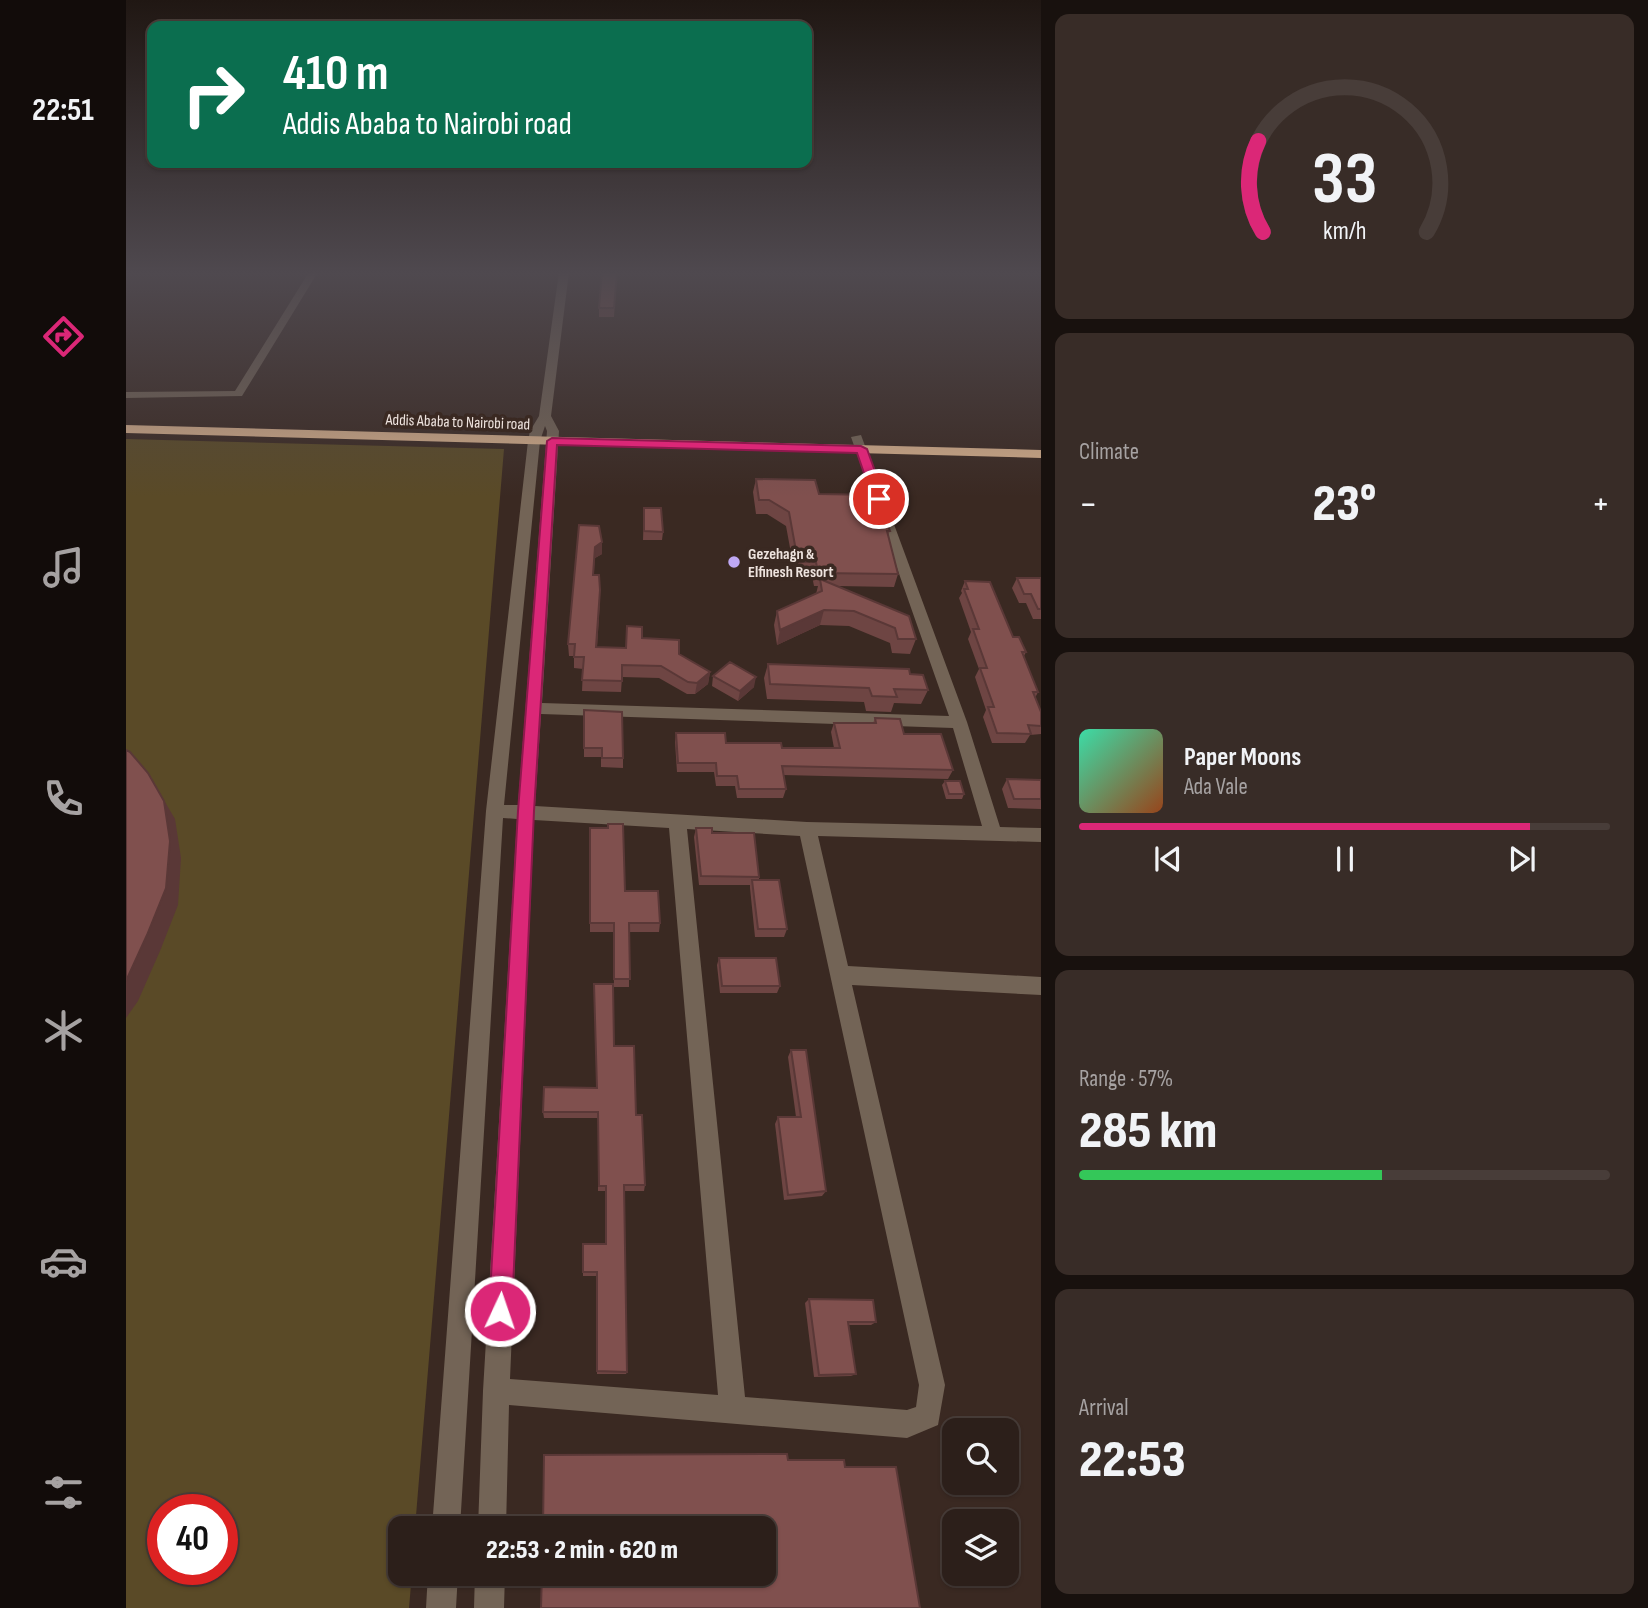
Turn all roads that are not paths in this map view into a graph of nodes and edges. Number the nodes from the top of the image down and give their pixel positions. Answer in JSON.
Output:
{"nodes":[{"id":1,"x":267,"y":347,"type":"edge"},
{"id":2,"x":555,"y":347,"type":"edge"},
{"id":3,"x":126,"y":395,"type":"edge"},
{"id":4,"x":126,"y":418,"type":"edge"},
{"id":5,"x":126,"y":429,"type":"edge"},
{"id":6,"x":544,"y":432,"type":"junction"},
{"id":7,"x":1041,"y":442,"type":"edge"},
{"id":8,"x":859,"y":443,"type":"junction"},
{"id":9,"x":1041,"y":454,"type":"edge"},
{"id":10,"x":533,"y":708,"type":"junction"},
{"id":11,"x":959,"y":722,"type":"junction"},
{"id":12,"x":495,"y":811,"type":"junction"},
{"id":13,"x":526,"y":811,"type":"junction"},
{"id":14,"x":677,"y":822,"type":"junction"},
{"id":15,"x":807,"y":829,"type":"junction"},
{"id":16,"x":993,"y":834,"type":"junction"},
{"id":17,"x":1041,"y":835,"type":"edge"},
{"id":18,"x":839,"y":975,"type":"junction"},
{"id":19,"x":1041,"y":986,"type":"edge"},
{"id":20,"x":496,"y":1391,"type":"junction"},
{"id":21,"x":733,"y":1412,"type":"junction"},
{"id":22,"x":447,"y":1516,"type":"edge"},
{"id":23,"x":492,"y":1516,"type":"edge"},
{"id":24,"x":442,"y":1586,"type":"edge"},
{"id":25,"x":490,"y":1586,"type":"edge"},
{"id":26,"x":441,"y":1608,"type":"edge"},
{"id":27,"x":489,"y":1608,"type":"edge"}],
"edges":[{"from":1,"to":3,"type":"street"},
{"from":2,"to":6,"type":"street"},
{"from":4,"to":6,"type":"highway","name":"Addis Ababa to Nairobi road"},
{"from":5,"to":6,"type":"highway","name":"Addis Ababa to Nairobi road"},
{"from":6,"to":8,"type":"highway","name":"Addis Ababa to Nairobi road"},
{"from":6,"to":10,"type":"street"},
{"from":6,"to":12,"type":"street"},
{"from":7,"to":8,"type":"highway","name":"Addis Ababa to Nairobi road"},
{"from":8,"to":9,"type":"highway","name":"Addis Ababa to Nairobi road"},
{"from":8,"to":11,"type":"street"},
{"from":10,"to":11,"type":"street"},
{"from":10,"to":13,"type":"street"},
{"from":11,"to":16,"type":"street"},
{"from":12,"to":13,"type":"street"},
{"from":12,"to":22,"type":"street"},
{"from":13,"to":14,"type":"street"},
{"from":13,"to":20,"type":"street"},
{"from":14,"to":15,"type":"street"},
{"from":14,"to":21,"type":"street"},
{"from":15,"to":16,"type":"street"},
{"from":15,"to":18,"type":"street"},
{"from":16,"to":17,"type":"street"},
{"from":18,"to":19,"type":"street"},
{"from":18,"to":21,"type":"street"},
{"from":20,"to":21,"type":"street"},
{"from":20,"to":23,"type":"street"},
{"from":24,"to":26,"type":"street"},
{"from":25,"to":27,"type":"street"}]}
